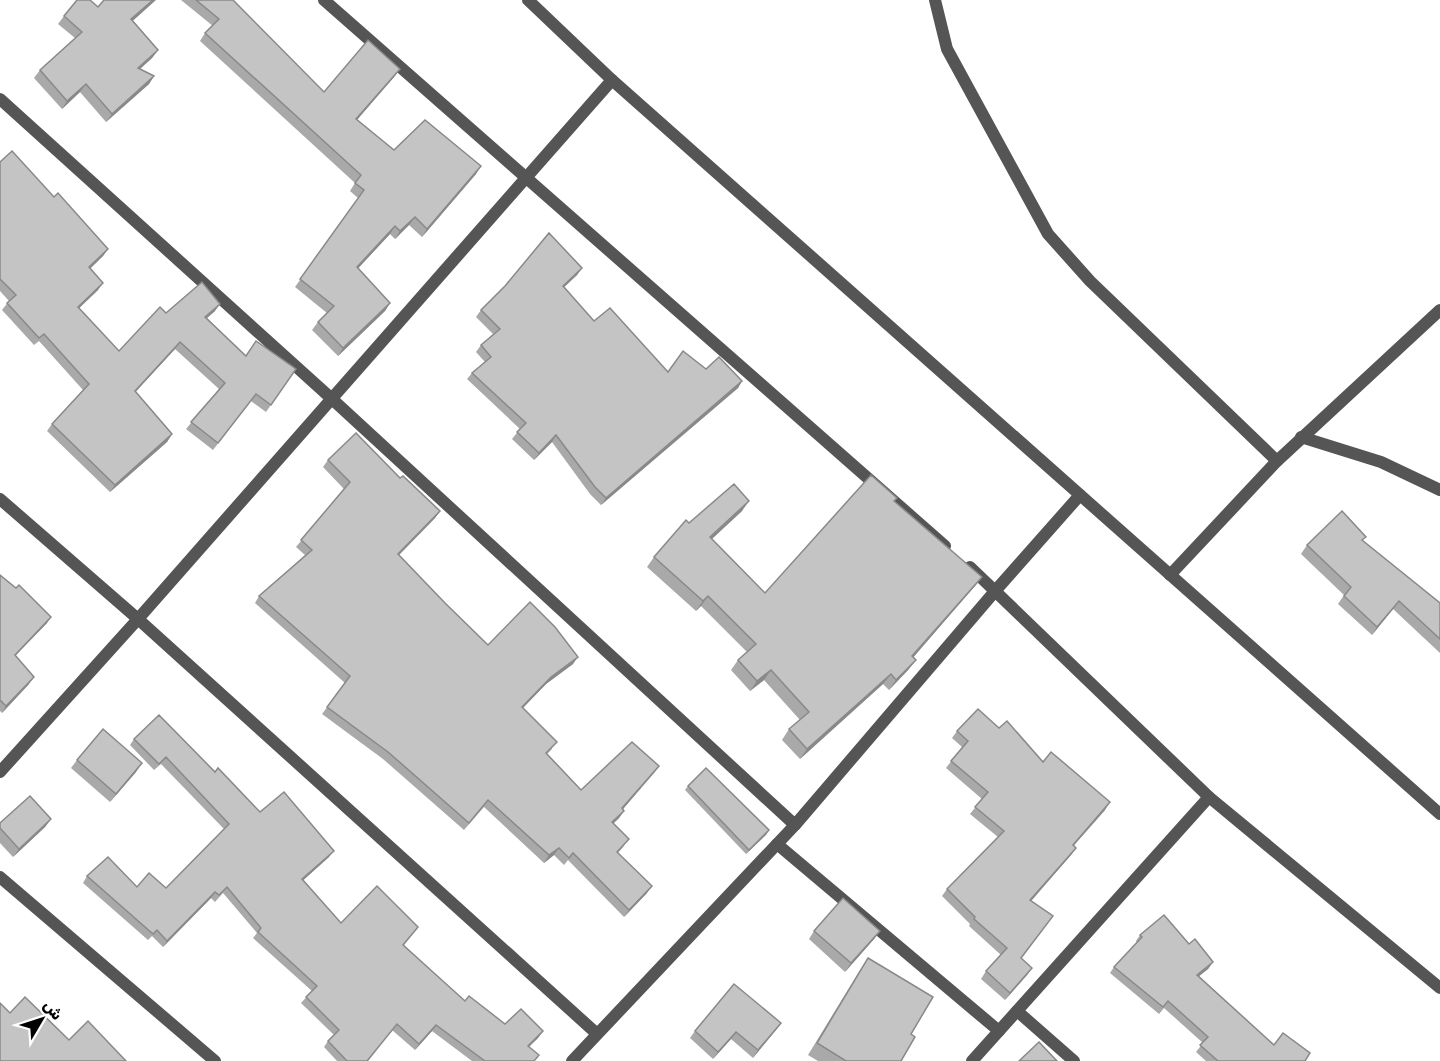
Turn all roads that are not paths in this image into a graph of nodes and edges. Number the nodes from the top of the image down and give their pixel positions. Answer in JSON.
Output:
{"nodes":[{"id":1,"x":324,"y":0,"type":"edge"},
{"id":2,"x":528,"y":0,"type":"edge"},
{"id":3,"x":935,"y":0,"type":"edge"},
{"id":4,"x":612,"y":80,"type":"junction"},
{"id":5,"x":0,"y":99,"type":"edge"},
{"id":6,"x":527,"y":177,"type":"junction"},
{"id":7,"x":1440,"y":310,"type":"edge"},
{"id":8,"x":332,"y":399,"type":"junction"},
{"id":9,"x":1301,"y":437,"type":"junction"},
{"id":10,"x":1277,"y":460,"type":"junction"},
{"id":11,"x":1440,"y":490,"type":"edge"},
{"id":12,"x":1080,"y":495,"type":"junction"},
{"id":13,"x":0,"y":499,"type":"edge"},
{"id":14,"x":1170,"y":575,"type":"junction"},
{"id":15,"x":996,"y":590,"type":"junction"},
{"id":16,"x":138,"y":619,"type":"junction"},
{"id":17,"x":0,"y":772,"type":"edge"},
{"id":18,"x":1209,"y":796,"type":"junction"},
{"id":19,"x":1440,"y":814,"type":"edge"},
{"id":20,"x":795,"y":825,"type":"junction"},
{"id":21,"x":777,"y":844,"type":"junction"},
{"id":22,"x":0,"y":877,"type":"edge"},
{"id":23,"x":1440,"y":988,"type":"edge"},
{"id":24,"x":1017,"y":1011,"type":"junction"},
{"id":25,"x":999,"y":1031,"type":"junction"},
{"id":26,"x":596,"y":1033,"type":"junction"},
{"id":27,"x":215,"y":1061,"type":"edge"},
{"id":28,"x":572,"y":1061,"type":"edge"},
{"id":29,"x":972,"y":1061,"type":"edge"},
{"id":30,"x":1074,"y":1061,"type":"edge"}],
"edges":[{"from":1,"to":6,"type":"street"},
{"from":2,"to":4,"type":"street"},
{"from":3,"to":10,"type":"street"},
{"from":4,"to":6,"type":"street"},
{"from":4,"to":12,"type":"street"},
{"from":5,"to":8,"type":"street"},
{"from":6,"to":8,"type":"street"},
{"from":6,"to":15,"type":"street"},
{"from":7,"to":9,"type":"street"},
{"from":8,"to":16,"type":"street"},
{"from":8,"to":20,"type":"street"},
{"from":9,"to":10,"type":"street"},
{"from":9,"to":11,"type":"street"},
{"from":10,"to":14,"type":"street"},
{"from":12,"to":14,"type":"street"},
{"from":12,"to":15,"type":"street"},
{"from":13,"to":16,"type":"street"},
{"from":14,"to":19,"type":"street"},
{"from":15,"to":18,"type":"street"},
{"from":15,"to":20,"type":"street"},
{"from":16,"to":17,"type":"street"},
{"from":16,"to":26,"type":"street"},
{"from":18,"to":23,"type":"street"},
{"from":18,"to":24,"type":"street"},
{"from":20,"to":21,"type":"street"},
{"from":21,"to":25,"type":"street"},
{"from":21,"to":26,"type":"street"},
{"from":22,"to":27,"type":"street"},
{"from":24,"to":25,"type":"street"},
{"from":24,"to":30,"type":"street"},
{"from":25,"to":29,"type":"street"},
{"from":26,"to":28,"type":"street"}]}
